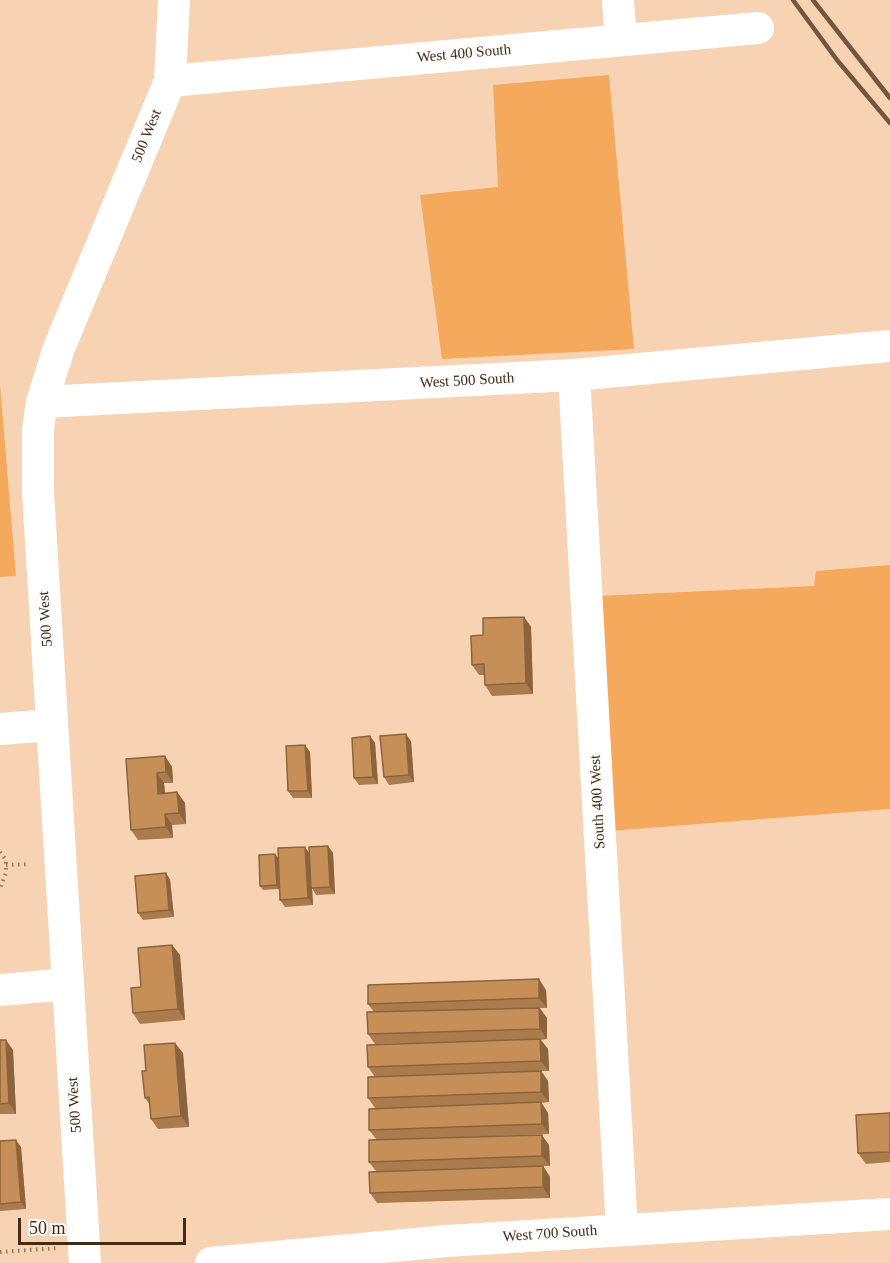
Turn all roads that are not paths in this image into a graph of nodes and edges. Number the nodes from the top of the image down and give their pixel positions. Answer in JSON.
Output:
{"nodes":[{"id":1,"x":174,"y":0,"type":"edge"},
{"id":2,"x":618,"y":0,"type":"edge"},
{"id":3,"x":758,"y":28,"type":"dead end"},
{"id":4,"x":621,"y":40,"type":"junction"},
{"id":5,"x":170,"y":81,"type":"junction"},
{"id":6,"x":890,"y":346,"type":"edge"},
{"id":7,"x":574,"y":375,"type":"junction"},
{"id":8,"x":42,"y":402,"type":"junction"},
{"id":9,"x":52,"y":725,"type":"junction"},
{"id":10,"x":0,"y":729,"type":"edge"},
{"id":11,"x":68,"y":984,"type":"junction"},
{"id":12,"x":0,"y":990,"type":"edge"},
{"id":13,"x":890,"y":1214,"type":"edge"},
{"id":14,"x":622,"y":1230,"type":"junction"},
{"id":15,"x":447,"y":1252,"type":"edge"},
{"id":16,"x":75,"y":1255,"type":"edge"},
{"id":17,"x":211,"y":1263,"type":"edge"}],
"edges":[{"from":1,"to":5,"type":"street","name":"500 West"},
{"from":2,"to":4,"type":"street"},
{"from":3,"to":4,"type":"street","name":"West 400 South"},
{"from":4,"to":5,"type":"street","name":"West 400 South"},
{"from":5,"to":8,"type":"street","name":"500 West"},
{"from":6,"to":7,"type":"street","name":"West 500 South"},
{"from":7,"to":8,"type":"street","name":"West 500 South"},
{"from":7,"to":14,"type":"street","name":"South 400 West"},
{"from":8,"to":9,"type":"street","name":"500 West"},
{"from":9,"to":10,"type":"street"},
{"from":9,"to":11,"type":"street","name":"500 West"},
{"from":11,"to":12,"type":"street"},
{"from":11,"to":16,"type":"street","name":"500 West"},
{"from":13,"to":14,"type":"street","name":"West 700 South"},
{"from":14,"to":15,"type":"street","name":"West 700 South"},
{"from":15,"to":17,"type":"street","name":"West 700 South"}]}
